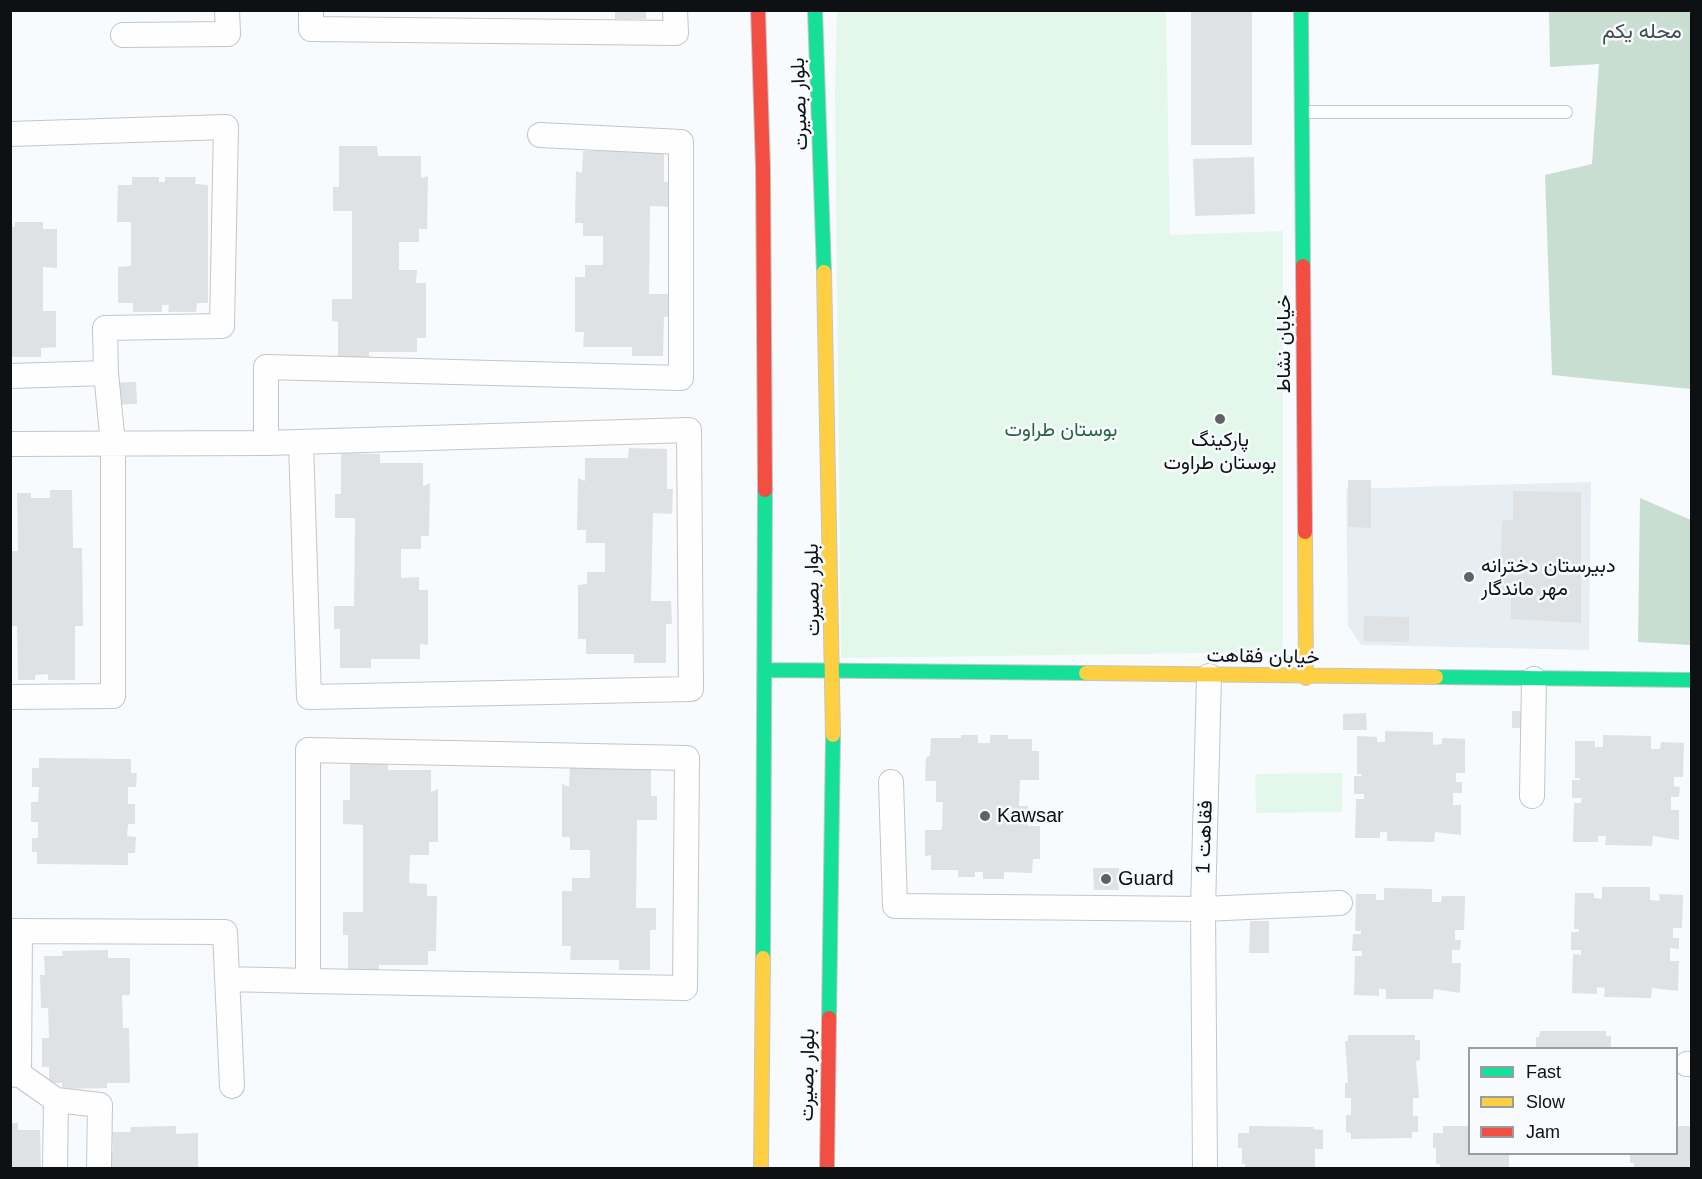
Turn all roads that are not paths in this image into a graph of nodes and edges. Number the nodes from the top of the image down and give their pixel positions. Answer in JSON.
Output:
{"nodes":[{"id":1,"x":227,"y":10,"type":"edge"},
{"id":2,"x":311,"y":10,"type":"edge"},
{"id":3,"x":675,"y":10,"type":"edge"},
{"id":4,"x":758,"y":10,"type":"edge"},
{"id":5,"x":815,"y":10,"type":"edge"},
{"id":6,"x":1301,"y":10,"type":"edge"},
{"id":7,"x":123,"y":35,"type":"dead end"},
{"id":8,"x":1302,"y":112,"type":"junction"},
{"id":9,"x":1566,"y":112,"type":"dead end"},
{"id":10,"x":10,"y":134,"type":"edge"},
{"id":11,"x":540,"y":135,"type":"dead end"},
{"id":12,"x":106,"y":373,"type":"junction"},
{"id":13,"x":10,"y":376,"type":"edge"},
{"id":14,"x":301,"y":442,"type":"junction"},
{"id":15,"x":266,"y":443,"type":"junction"},
{"id":16,"x":10,"y":444,"type":"edge"},
{"id":17,"x":113,"y":444,"type":"junction"},
{"id":18,"x":766,"y":670,"type":"junction"},
{"id":19,"x":834,"y":673,"type":"junction"},
{"id":20,"x":1209,"y":676,"type":"junction"},
{"id":21,"x":1305,"y":678,"type":"junction"},
{"id":22,"x":1534,"y":679,"type":"junction"},
{"id":23,"x":1692,"y":680,"type":"edge"},
{"id":24,"x":10,"y":697,"type":"edge"},
{"id":25,"x":891,"y":782,"type":"dead end"},
{"id":26,"x":1532,"y":796,"type":"dead end"},
{"id":27,"x":1340,"y":903,"type":"dead end"},
{"id":28,"x":1203,"y":909,"type":"junction"},
{"id":29,"x":15,"y":931,"type":"edge"},
{"id":30,"x":227,"y":979,"type":"junction"},
{"id":31,"x":308,"y":981,"type":"junction"},
{"id":32,"x":15,"y":982,"type":"edge"},
{"id":33,"x":15,"y":1074,"type":"edge"},
{"id":34,"x":232,"y":1086,"type":"dead end"},
{"id":35,"x":57,"y":1100,"type":"junction"},
{"id":36,"x":55,"y":1168,"type":"edge"},
{"id":37,"x":99,"y":1168,"type":"edge"},
{"id":38,"x":761,"y":1168,"type":"edge"},
{"id":39,"x":827,"y":1168,"type":"edge"},
{"id":40,"x":1205,"y":1168,"type":"edge"}],
"edges":[{"from":1,"to":7,"type":"street"},
{"from":2,"to":3,"type":"street"},
{"from":4,"to":18,"type":"main road","name":"بلوار بصیرت"},
{"from":5,"to":19,"type":"main road","name":"بلوار بصیرت"},
{"from":6,"to":8,"type":"main road","name":"خیابان نشاط"},
{"from":8,"to":9,"type":"lane"},
{"from":8,"to":21,"type":"main road","name":"خیابان نشاط"},
{"from":10,"to":12,"type":"street"},
{"from":11,"to":15,"type":"street"},
{"from":12,"to":13,"type":"street"},
{"from":12,"to":17,"type":"street"},
{"from":14,"to":14,"type":"street"},
{"from":14,"to":15,"type":"street"},
{"from":15,"to":17,"type":"street"},
{"from":16,"to":17,"type":"street"},
{"from":17,"to":24,"type":"street"},
{"from":18,"to":19,"type":"main road","name":"خیابان فقاهت"},
{"from":18,"to":38,"type":"main road","name":"بلوار بصیرت"},
{"from":19,"to":20,"type":"main road","name":"خیابان فقاهت"},
{"from":19,"to":39,"type":"main road","name":"بلوار بصیرت"},
{"from":20,"to":21,"type":"main road","name":"خیابان فقاهت"},
{"from":20,"to":28,"type":"street","name":"فقاهت 1"},
{"from":21,"to":22,"type":"main road","name":"خیابان فقاهت"},
{"from":22,"to":23,"type":"main road","name":"خیابان فقاهت"},
{"from":22,"to":26,"type":"street"},
{"from":25,"to":28,"type":"street"},
{"from":27,"to":28,"type":"street"},
{"from":28,"to":40,"type":"street","name":"فقاهت 1"},
{"from":29,"to":30,"type":"street"},
{"from":29,"to":32,"type":"street"},
{"from":30,"to":31,"type":"street"},
{"from":30,"to":34,"type":"street"},
{"from":31,"to":31,"type":"street"},
{"from":32,"to":33,"type":"street"},
{"from":33,"to":35,"type":"street"},
{"from":35,"to":36,"type":"street"},
{"from":35,"to":37,"type":"street"}]}
